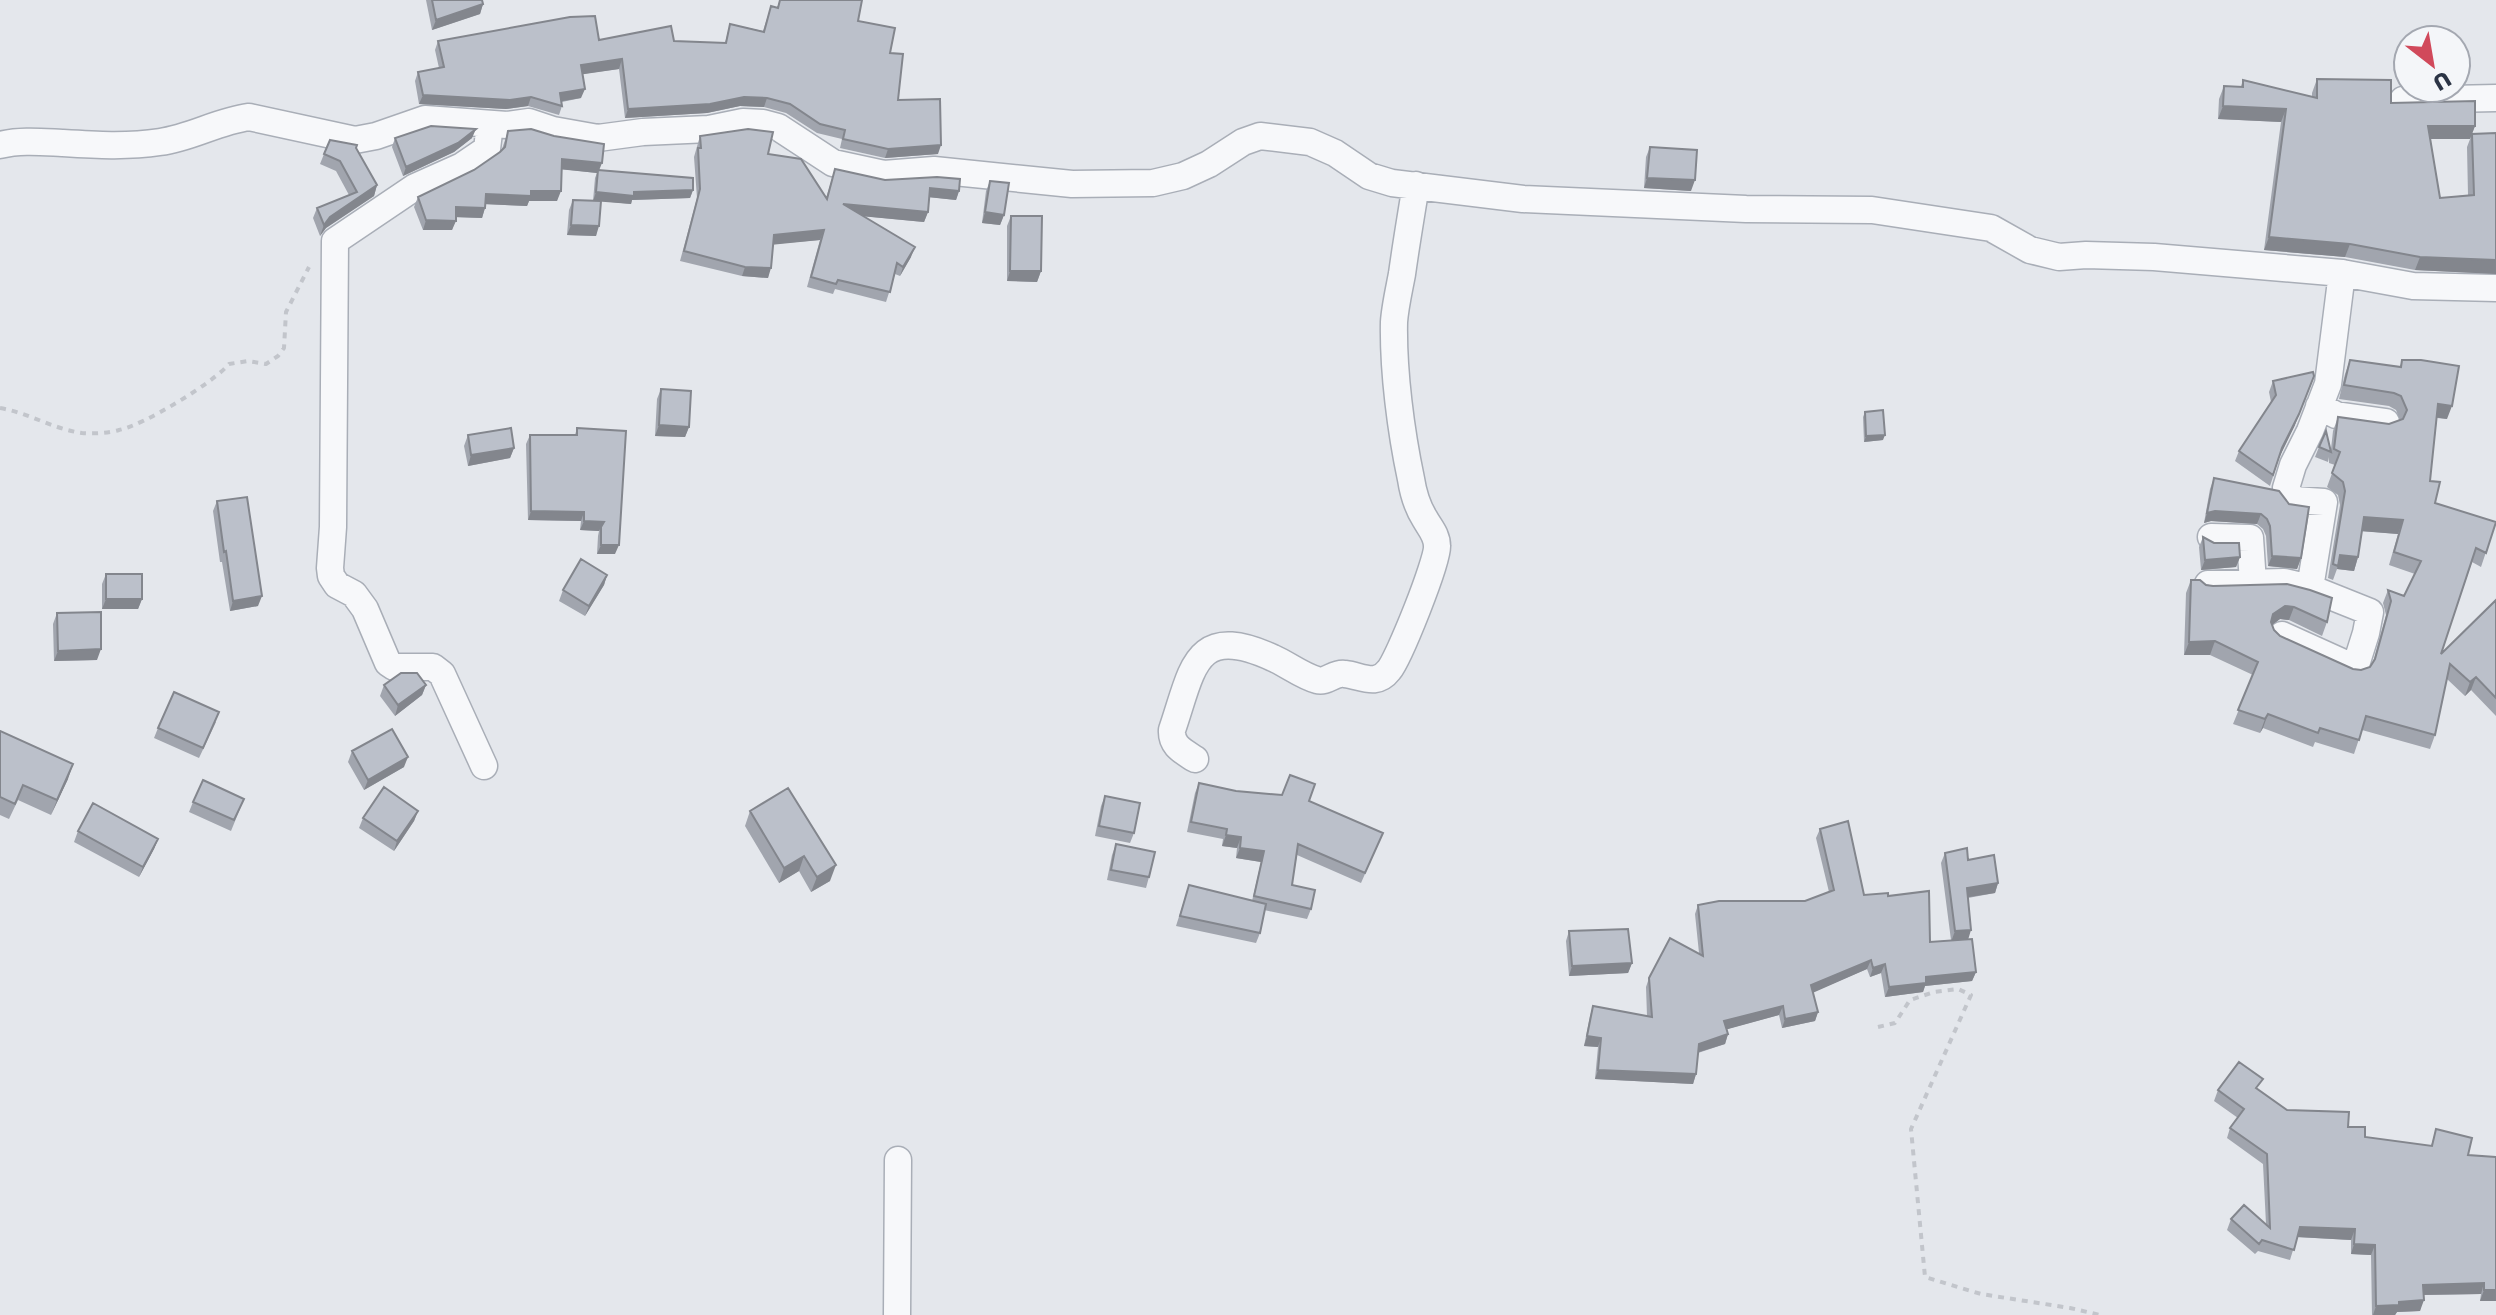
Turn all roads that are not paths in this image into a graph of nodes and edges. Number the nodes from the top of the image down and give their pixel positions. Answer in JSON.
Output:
{"nodes":[{"id":1,"x":2496,"y":98,"type":"edge"},
{"id":2,"x":2472,"y":99,"type":"edge"},
{"id":3,"x":490,"y":124,"type":"junction"},
{"id":4,"x":0,"y":145,"type":"edge"},
{"id":5,"x":1416,"y":185,"type":"junction"},
{"id":6,"x":2342,"y":273,"type":"junction"},
{"id":7,"x":2496,"y":288,"type":"edge"},
{"id":8,"x":2319,"y":406,"type":"junction"},
{"id":9,"x":2386,"y":422,"type":"edge"},
{"id":10,"x":2211,"y":537,"type":"edge"},
{"id":11,"x":2253,"y":583,"type":"junction"},
{"id":12,"x":2208,"y":584,"type":"edge"},
{"id":13,"x":2310,"y":588,"type":"junction"},
{"id":14,"x":2282,"y":635,"type":"edge"},
{"id":15,"x":1195,"y":759,"type":"dead end"},
{"id":16,"x":484,"y":766,"type":"dead end"},
{"id":17,"x":898,"y":1160,"type":"dead end"},
{"id":18,"x":897,"y":1315,"type":"edge"}],
"edges":[{"from":1,"to":2,"type":"street"},
{"from":3,"to":4,"type":"street"},
{"from":3,"to":5,"type":"street"},
{"from":3,"to":16,"type":"street"},
{"from":5,"to":6,"type":"street"},
{"from":5,"to":15,"type":"street"},
{"from":6,"to":7,"type":"street"},
{"from":6,"to":8,"type":"street"},
{"from":8,"to":9,"type":"street"},
{"from":8,"to":13,"type":"street"},
{"from":10,"to":11,"type":"street"},
{"from":11,"to":12,"type":"street"},
{"from":11,"to":13,"type":"street"},
{"from":13,"to":14,"type":"street"},
{"from":17,"to":18,"type":"street"}]}
